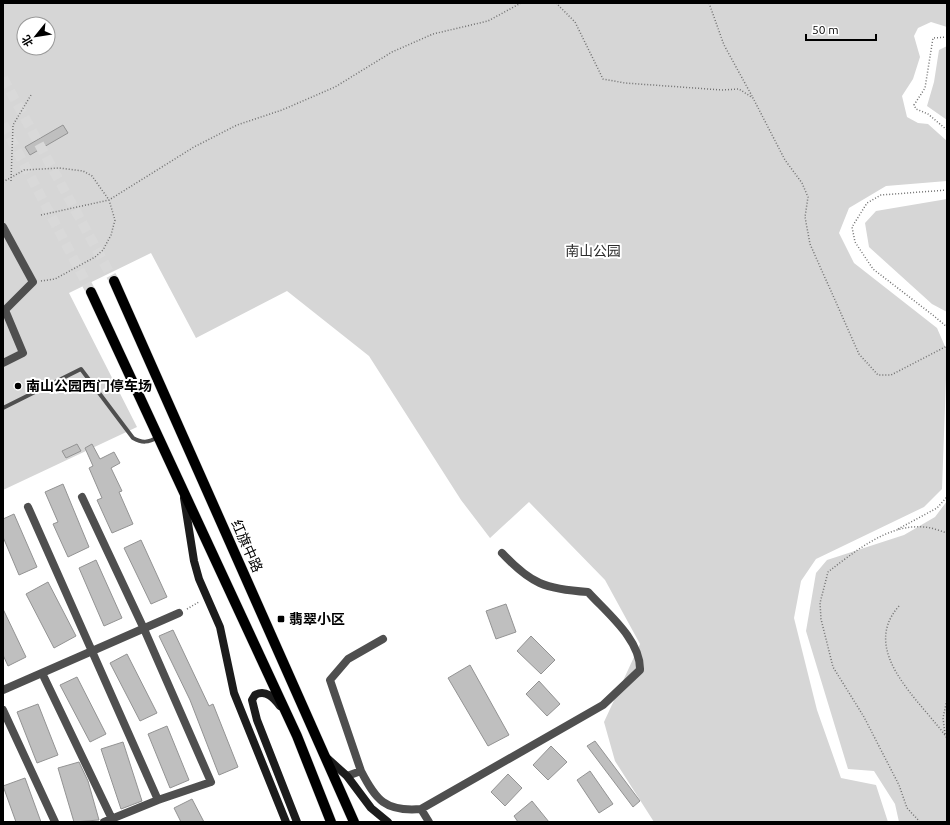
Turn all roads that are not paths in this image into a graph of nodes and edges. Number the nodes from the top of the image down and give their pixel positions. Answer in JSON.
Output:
{"nodes":[{"id":1,"x":3,"y":227,"type":"edge"},
{"id":2,"x":114,"y":281,"type":"tunnel mouth"},
{"id":3,"x":91,"y":292,"type":"tunnel mouth"},
{"id":4,"x":3,"y":363,"type":"edge"},
{"id":5,"x":3,"y":408,"type":"edge"},
{"id":6,"x":160,"y":436,"type":"junction"},
{"id":7,"x":182,"y":486,"type":"junction"},
{"id":8,"x":82,"y":497,"type":"dead end"},
{"id":9,"x":28,"y":507,"type":"dead end"},
{"id":10,"x":502,"y":553,"type":"dead end"},
{"id":11,"x":182,"y":612,"type":"road end"},
{"id":12,"x":144,"y":628,"type":"junction"},
{"id":13,"x":383,"y":639,"type":"dead end"},
{"id":14,"x":92,"y":651,"type":"junction"},
{"id":15,"x":42,"y":673,"type":"junction"},
{"id":16,"x":3,"y":690,"type":"edge"},
{"id":17,"x":3,"y":710,"type":"edge"},
{"id":18,"x":297,"y":736,"type":"junction"},
{"id":19,"x":327,"y":758,"type":"junction"},
{"id":20,"x":361,"y":771,"type":"junction"},
{"id":21,"x":347,"y":776,"type":"junction"},
{"id":22,"x":158,"y":800,"type":"junction"},
{"id":23,"x":421,"y":809,"type":"junction"},
{"id":24,"x":108,"y":820,"type":"edge"},
{"id":25,"x":55,"y":822,"type":"edge"},
{"id":26,"x":286,"y":822,"type":"edge"},
{"id":27,"x":297,"y":822,"type":"edge"},
{"id":28,"x":331,"y":822,"type":"edge"},
{"id":29,"x":354,"y":822,"type":"edge"},
{"id":30,"x":388,"y":822,"type":"edge"},
{"id":31,"x":429,"y":822,"type":"edge"}],
"edges":[{"from":1,"to":4,"type":"street"},
{"from":2,"to":19,"type":"main road","name":"红旗中路"},
{"from":3,"to":6,"type":"main road"},
{"from":5,"to":6,"type":"lane"},
{"from":6,"to":7,"type":"main road"},
{"from":7,"to":18,"type":"main road"},
{"from":7,"to":26,"type":"main road"},
{"from":8,"to":12,"type":"street"},
{"from":9,"to":14,"type":"street"},
{"from":10,"to":23,"type":"street"},
{"from":11,"to":12,"type":"street"},
{"from":12,"to":14,"type":"street"},
{"from":12,"to":22,"type":"street"},
{"from":13,"to":20,"type":"street"},
{"from":14,"to":15,"type":"street"},
{"from":14,"to":22,"type":"street"},
{"from":15,"to":16,"type":"street"},
{"from":15,"to":24,"type":"street"},
{"from":17,"to":25,"type":"street"},
{"from":18,"to":27,"type":"main road"},
{"from":18,"to":28,"type":"main road"},
{"from":19,"to":21,"type":"main road"},
{"from":19,"to":29,"type":"main road","name":"红旗中路"},
{"from":20,"to":21,"type":"street"},
{"from":20,"to":23,"type":"street"},
{"from":21,"to":30,"type":"main road"},
{"from":22,"to":24,"type":"street"},
{"from":23,"to":31,"type":"street"}]}
